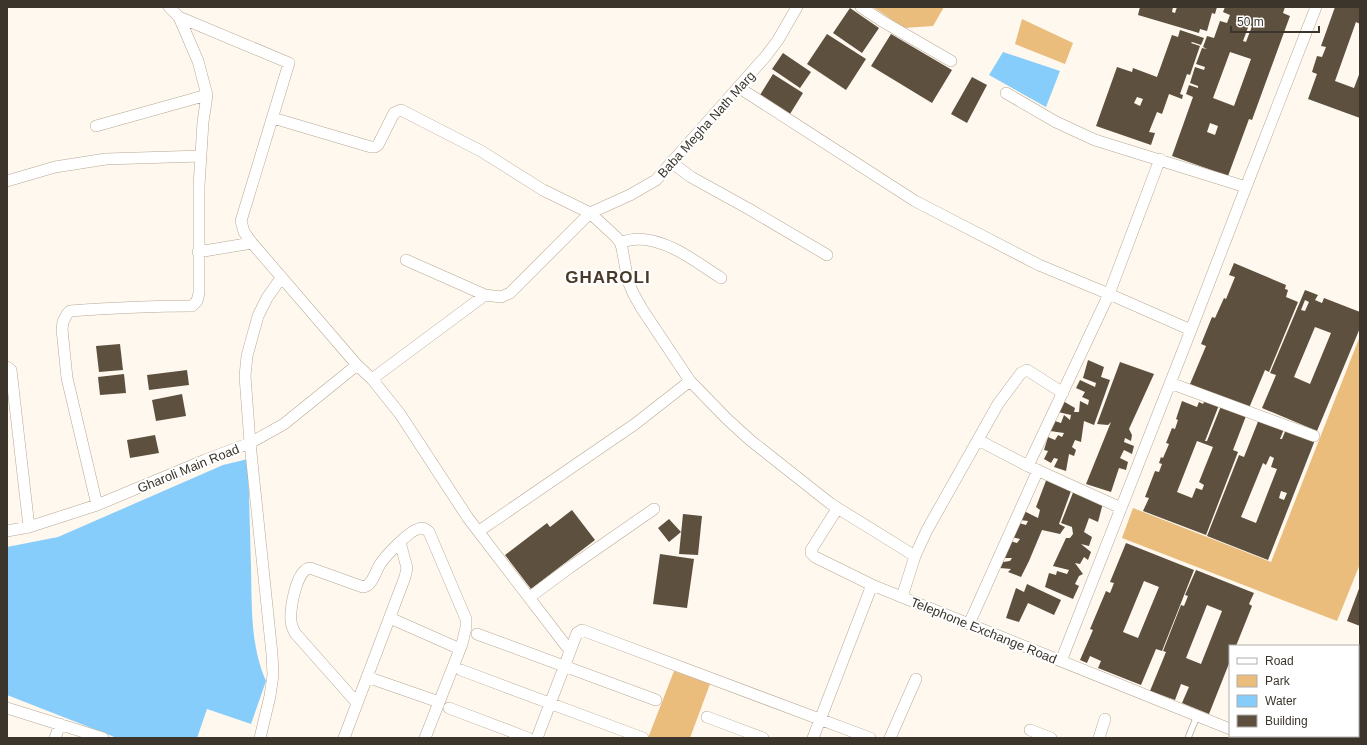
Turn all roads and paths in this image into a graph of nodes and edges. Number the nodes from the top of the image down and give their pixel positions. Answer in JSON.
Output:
{"nodes":[{"id":1,"x":170,"y":7,"type":"edge"},
{"id":2,"x":797,"y":7,"type":"edge"},
{"id":3,"x":861,"y":7,"type":"edge"},
{"id":4,"x":1316,"y":7,"type":"edge"},
{"id":5,"x":179,"y":17,"type":"junction"},
{"id":6,"x":951,"y":61,"type":"dead end"},
{"id":7,"x":738,"y":87,"type":"junction"},
{"id":8,"x":1006,"y":93,"type":"dead end"},
{"id":9,"x":207,"y":95,"type":"junction"},
{"id":10,"x":273,"y":118,"type":"junction"},
{"id":11,"x":96,"y":126,"type":"dead end"},
{"id":12,"x":201,"y":156,"type":"junction"},
{"id":13,"x":1160,"y":159,"type":"junction"},
{"id":14,"x":671,"y":162,"type":"junction"},
{"id":15,"x":7,"y":181,"type":"edge"},
{"id":16,"x":1246,"y":187,"type":"junction"},
{"id":17,"x":590,"y":213,"type":"junction"},
{"id":18,"x":620,"y":242,"type":"junction"},
{"id":19,"x":252,"y":243,"type":"junction"},
{"id":20,"x":198,"y":252,"type":"junction"},
{"id":21,"x":827,"y":255,"type":"dead end"},
{"id":22,"x":406,"y":260,"type":"dead end"},
{"id":23,"x":281,"y":278,"type":"junction"},
{"id":24,"x":721,"y":278,"type":"dead end"},
{"id":25,"x":1109,"y":294,"type":"junction"},
{"id":26,"x":484,"y":295,"type":"junction"},
{"id":27,"x":1191,"y":330,"type":"junction"},
{"id":28,"x":357,"y":365,"type":"junction"},
{"id":29,"x":7,"y":367,"type":"edge"},
{"id":30,"x":372,"y":379,"type":"junction"},
{"id":31,"x":690,"y":381,"type":"junction"},
{"id":32,"x":1170,"y":383,"type":"junction"},
{"id":33,"x":1063,"y":393,"type":"junction"},
{"id":34,"x":1314,"y":436,"type":"dead end"},
{"id":35,"x":978,"y":440,"type":"junction"},
{"id":36,"x":250,"y":442,"type":"junction"},
{"id":37,"x":1033,"y":468,"type":"junction"},
{"id":38,"x":97,"y":505,"type":"junction"},
{"id":39,"x":1121,"y":508,"type":"junction"},
{"id":40,"x":654,"y":509,"type":"dead end"},
{"id":41,"x":837,"y":509,"type":"junction"},
{"id":42,"x":29,"y":527,"type":"junction"},
{"id":43,"x":7,"y":531,"type":"edge"},
{"id":44,"x":479,"y":531,"type":"junction"},
{"id":45,"x":400,"y":542,"type":"junction"},
{"id":46,"x":915,"y":556,"type":"junction"},
{"id":47,"x":872,"y":585,"type":"junction"},
{"id":48,"x":530,"y":597,"type":"junction"},
{"id":49,"x":902,"y":597,"type":"junction"},
{"id":50,"x":390,"y":618,"type":"junction"},
{"id":51,"x":969,"y":624,"type":"junction"},
{"id":52,"x":477,"y":634,"type":"dead end"},
{"id":53,"x":460,"y":649,"type":"junction"},
{"id":54,"x":570,"y":651,"type":"junction"},
{"id":55,"x":1061,"y":661,"type":"junction"},
{"id":56,"x":565,"y":666,"type":"junction"},
{"id":57,"x":461,"y":670,"type":"dead end"},
{"id":58,"x":367,"y":677,"type":"junction"},
{"id":59,"x":916,"y":678,"type":"dead end"},
{"id":60,"x":656,"y":700,"type":"dead end"},
{"id":61,"x":439,"y":702,"type":"junction"},
{"id":62,"x":357,"y":703,"type":"junction"},
{"id":63,"x":551,"y":703,"type":"junction"},
{"id":64,"x":7,"y":708,"type":"edge"},
{"id":65,"x":449,"y":708,"type":"dead end"},
{"id":66,"x":1197,"y":716,"type":"junction"},
{"id":67,"x":707,"y":717,"type":"dead end"},
{"id":68,"x":1105,"y":719,"type":"dead end"},
{"id":69,"x":820,"y":720,"type":"junction"},
{"id":70,"x":60,"y":724,"type":"junction"},
{"id":71,"x":1229,"y":729,"type":"edge"},
{"id":72,"x":1030,"y":730,"type":"dead end"},
{"id":73,"x":55,"y":738,"type":"edge"},
{"id":74,"x":103,"y":738,"type":"edge"},
{"id":75,"x":260,"y":738,"type":"edge"},
{"id":76,"x":344,"y":738,"type":"edge"},
{"id":77,"x":425,"y":738,"type":"edge"},
{"id":78,"x":528,"y":738,"type":"edge"},
{"id":79,"x":537,"y":738,"type":"edge"},
{"id":80,"x":643,"y":738,"type":"edge"},
{"id":81,"x":763,"y":738,"type":"edge"},
{"id":82,"x":813,"y":738,"type":"edge"},
{"id":83,"x":870,"y":738,"type":"edge"},
{"id":84,"x":890,"y":738,"type":"edge"},
{"id":85,"x":1051,"y":738,"type":"edge"},
{"id":86,"x":1099,"y":738,"type":"edge"},
{"id":87,"x":1188,"y":738,"type":"edge"}],
"edges":[{"from":1,"to":5,"type":"street"},
{"from":2,"to":7,"type":"street","name":"Baba Megha Nath Marg"},
{"from":3,"to":6,"type":"street"},
{"from":4,"to":16,"type":"street"},
{"from":5,"to":9,"type":"street"},
{"from":5,"to":10,"type":"street"},
{"from":7,"to":14,"type":"street","name":"Baba Megha Nath Marg"},
{"from":7,"to":25,"type":"street"},
{"from":8,"to":13,"type":"street"},
{"from":9,"to":11,"type":"street"},
{"from":9,"to":12,"type":"street"},
{"from":10,"to":17,"type":"street"},
{"from":10,"to":19,"type":"street"},
{"from":12,"to":15,"type":"street"},
{"from":12,"to":20,"type":"street"},
{"from":13,"to":16,"type":"street"},
{"from":13,"to":25,"type":"street"},
{"from":14,"to":17,"type":"street","name":"Baba Megha Nath Marg"},
{"from":14,"to":21,"type":"street"},
{"from":16,"to":27,"type":"street"},
{"from":17,"to":18,"type":"street"},
{"from":17,"to":26,"type":"street","name":"Baba Megha Nath Marg"},
{"from":18,"to":24,"type":"street"},
{"from":18,"to":31,"type":"street"},
{"from":19,"to":20,"type":"street"},
{"from":19,"to":23,"type":"street"},
{"from":20,"to":38,"type":"street"},
{"from":22,"to":26,"type":"street"},
{"from":23,"to":28,"type":"street"},
{"from":23,"to":36,"type":"street","name":"Gharoli Main Road"},
{"from":25,"to":27,"type":"street"},
{"from":25,"to":33,"type":"street"},
{"from":26,"to":30,"type":"street"},
{"from":27,"to":32,"type":"street"},
{"from":28,"to":30,"type":"street"},
{"from":28,"to":36,"type":"street"},
{"from":29,"to":42,"type":"street"},
{"from":30,"to":44,"type":"street"},
{"from":31,"to":41,"type":"street"},
{"from":31,"to":44,"type":"street"},
{"from":32,"to":34,"type":"street"},
{"from":32,"to":39,"type":"street"},
{"from":33,"to":35,"type":"street"},
{"from":33,"to":37,"type":"street"},
{"from":35,"to":37,"type":"street"},
{"from":35,"to":46,"type":"street"},
{"from":36,"to":38,"type":"street","name":"Gharoli Main Road"},
{"from":36,"to":75,"type":"street"},
{"from":37,"to":39,"type":"street"},
{"from":37,"to":51,"type":"street"},
{"from":38,"to":42,"type":"street","name":"Gharoli Main Road"},
{"from":39,"to":55,"type":"street"},
{"from":40,"to":48,"type":"street"},
{"from":41,"to":46,"type":"street"},
{"from":41,"to":47,"type":"street","name":"Telephone Exchange Road"},
{"from":42,"to":43,"type":"street","name":"Gharoli Main Road"},
{"from":44,"to":48,"type":"street"},
{"from":45,"to":50,"type":"street"},
{"from":45,"to":53,"type":"street"},
{"from":45,"to":62,"type":"street"},
{"from":46,"to":49,"type":"street"},
{"from":47,"to":49,"type":"street","name":"Telephone Exchange Road"},
{"from":47,"to":69,"type":"street"},
{"from":48,"to":54,"type":"street"},
{"from":49,"to":51,"type":"street","name":"Telephone Exchange Road"},
{"from":50,"to":53,"type":"street"},
{"from":50,"to":58,"type":"street"},
{"from":51,"to":55,"type":"street","name":"Telephone Exchange Road"},
{"from":52,"to":56,"type":"street"},
{"from":53,"to":61,"type":"street"},
{"from":54,"to":56,"type":"street"},
{"from":54,"to":69,"type":"street"},
{"from":55,"to":66,"type":"street","name":"Telephone Exchange Road"},
{"from":56,"to":60,"type":"street"},
{"from":56,"to":63,"type":"street"},
{"from":57,"to":63,"type":"street"},
{"from":58,"to":61,"type":"street"},
{"from":58,"to":62,"type":"street"},
{"from":59,"to":84,"type":"street"},
{"from":61,"to":77,"type":"street"},
{"from":62,"to":76,"type":"street"},
{"from":63,"to":79,"type":"street"},
{"from":63,"to":80,"type":"street"},
{"from":64,"to":70,"type":"street"},
{"from":65,"to":78,"type":"street"},
{"from":66,"to":71,"type":"street","name":"Telephone Exchange Road"},
{"from":66,"to":87,"type":"lane"},
{"from":67,"to":81,"type":"street"},
{"from":68,"to":86,"type":"street"},
{"from":69,"to":82,"type":"street"},
{"from":69,"to":83,"type":"street"},
{"from":70,"to":73,"type":"street"},
{"from":70,"to":74,"type":"street"},
{"from":72,"to":85,"type":"street"}]}
